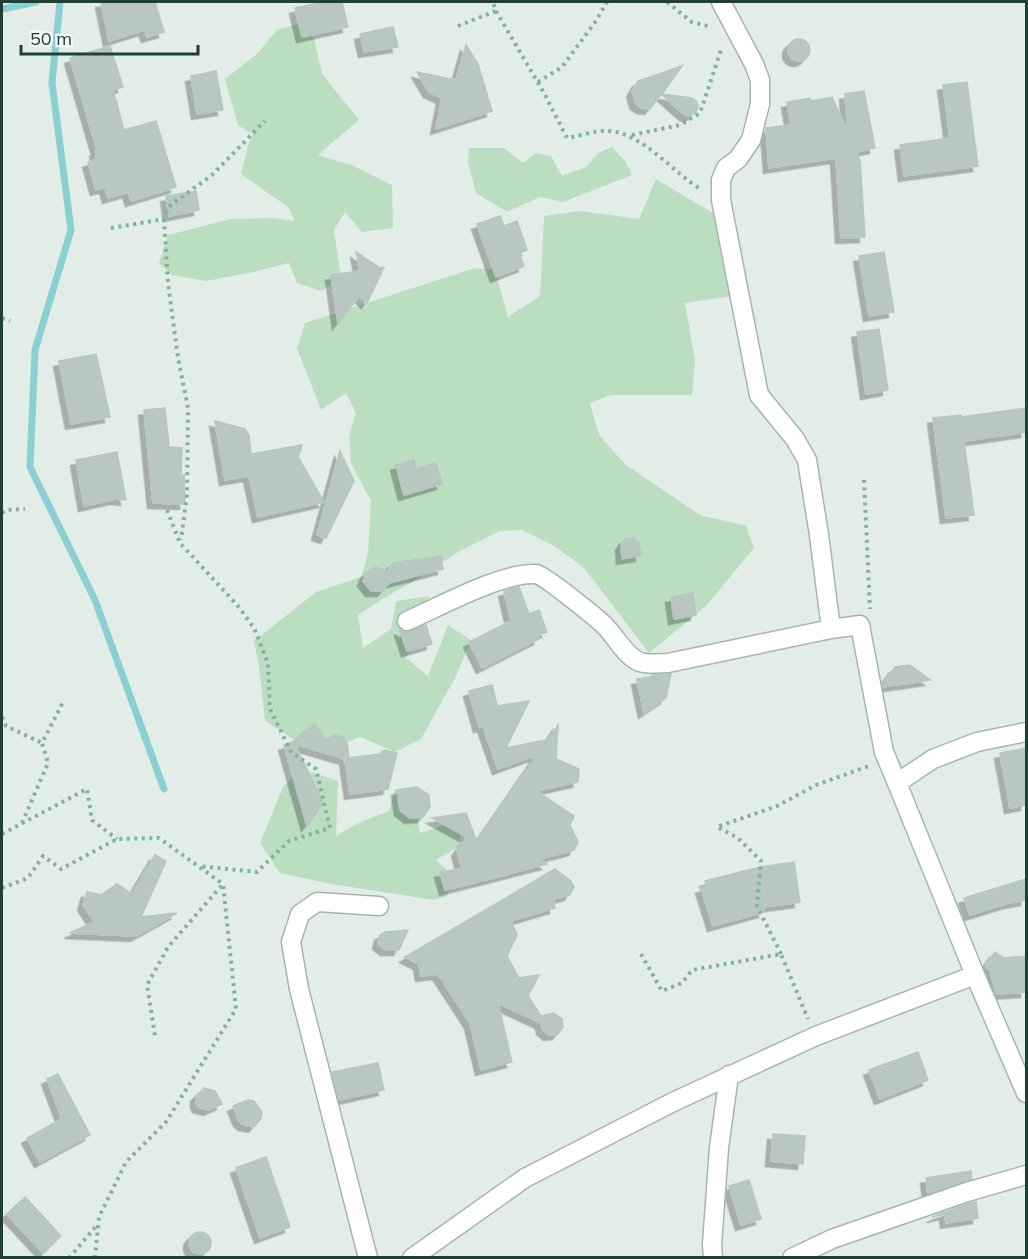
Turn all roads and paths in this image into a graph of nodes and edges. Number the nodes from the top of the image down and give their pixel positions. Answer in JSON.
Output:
{"nodes":[{"id":1,"x":493,"y":2,"type":"edge"},
{"id":2,"x":607,"y":2,"type":"edge"},
{"id":3,"x":667,"y":2,"type":"edge"},
{"id":4,"x":721,"y":2,"type":"edge"},
{"id":5,"x":496,"y":11,"type":"junction"},
{"id":6,"x":458,"y":26,"type":"dead end"},
{"id":7,"x":731,"y":28,"type":"junction"},
{"id":8,"x":538,"y":82,"type":"junction"},
{"id":9,"x":266,"y":121,"type":"dead end"},
{"id":10,"x":631,"y":136,"type":"junction"},
{"id":11,"x":721,"y":200,"type":"junction"},
{"id":12,"x":164,"y":219,"type":"junction"},
{"id":13,"x":111,"y":228,"type":"dead end"},
{"id":14,"x":2,"y":318,"type":"edge"},
{"id":15,"x":10,"y":321,"type":"dead end"},
{"id":16,"x":864,"y":480,"type":"dead end"},
{"id":17,"x":25,"y":509,"type":"dead end"},
{"id":18,"x":167,"y":510,"type":"dead end"},
{"id":19,"x":2,"y":513,"type":"edge"},
{"id":20,"x":180,"y":543,"type":"junction"},
{"id":21,"x":407,"y":621,"type":"dead end"},
{"id":22,"x":860,"y":625,"type":"junction"},
{"id":23,"x":831,"y":629,"type":"junction"},
{"id":24,"x":64,"y":700,"type":"dead end"},
{"id":25,"x":2,"y":717,"type":"edge"},
{"id":26,"x":1026,"y":732,"type":"edge"},
{"id":27,"x":42,"y":743,"type":"junction"},
{"id":28,"x":897,"y":783,"type":"junction"},
{"id":29,"x":22,"y":823,"type":"junction"},
{"id":30,"x":2,"y":834,"type":"edge"},
{"id":31,"x":117,"y":839,"type":"junction"},
{"id":32,"x":198,"y":866,"type":"junction"},
{"id":33,"x":223,"y":884,"type":"junction"},
{"id":34,"x":2,"y":888,"type":"edge"},
{"id":35,"x":379,"y":906,"type":"dead end"},
{"id":36,"x":641,"y":954,"type":"dead end"},
{"id":37,"x":781,"y":954,"type":"junction"},
{"id":38,"x":975,"y":975,"type":"junction"},
{"id":39,"x":155,"y":1036,"type":"dead end"},
{"id":40,"x":816,"y":1036,"type":"junction"},
{"id":41,"x":729,"y":1075,"type":"junction"},
{"id":42,"x":1026,"y":1094,"type":"edge"},
{"id":43,"x":1026,"y":1175,"type":"edge"},
{"id":44,"x":99,"y":1224,"type":"junction"},
{"id":45,"x":69,"y":1257,"type":"edge"},
{"id":46,"x":95,"y":1257,"type":"edge"},
{"id":47,"x":368,"y":1257,"type":"edge"},
{"id":48,"x":412,"y":1257,"type":"edge"},
{"id":49,"x":713,"y":1257,"type":"edge"},
{"id":50,"x":792,"y":1257,"type":"edge"}],
"edges":[{"from":1,"to":5,"type":"path"},
{"from":2,"to":8,"type":"path"},
{"from":3,"to":7,"type":"path"},
{"from":4,"to":7,"type":"street"},
{"from":5,"to":6,"type":"path"},
{"from":5,"to":8,"type":"path"},
{"from":7,"to":10,"type":"path"},
{"from":7,"to":11,"type":"street"},
{"from":8,"to":10,"type":"path"},
{"from":9,"to":12,"type":"path"},
{"from":10,"to":11,"type":"path"},
{"from":11,"to":23,"type":"street"},
{"from":12,"to":13,"type":"path"},
{"from":12,"to":20,"type":"path"},
{"from":14,"to":15,"type":"path"},
{"from":16,"to":22,"type":"path"},
{"from":17,"to":19,"type":"path"},
{"from":18,"to":20,"type":"path"},
{"from":20,"to":32,"type":"path"},
{"from":21,"to":23,"type":"street"},
{"from":22,"to":23,"type":"street"},
{"from":22,"to":28,"type":"street"},
{"from":24,"to":27,"type":"path"},
{"from":25,"to":27,"type":"path"},
{"from":26,"to":28,"type":"street"},
{"from":27,"to":29,"type":"path"},
{"from":28,"to":37,"type":"path"},
{"from":28,"to":38,"type":"street"},
{"from":29,"to":30,"type":"path"},
{"from":29,"to":31,"type":"path"},
{"from":31,"to":32,"type":"path"},
{"from":31,"to":34,"type":"path"},
{"from":32,"to":33,"type":"path"},
{"from":33,"to":39,"type":"path"},
{"from":33,"to":44,"type":"path"},
{"from":35,"to":47,"type":"street"},
{"from":36,"to":37,"type":"path"},
{"from":37,"to":40,"type":"path"},
{"from":38,"to":40,"type":"street"},
{"from":38,"to":42,"type":"street"},
{"from":40,"to":41,"type":"street"},
{"from":41,"to":48,"type":"street"},
{"from":41,"to":49,"type":"street"},
{"from":43,"to":50,"type":"street"},
{"from":44,"to":45,"type":"path"},
{"from":44,"to":46,"type":"path"}]}
